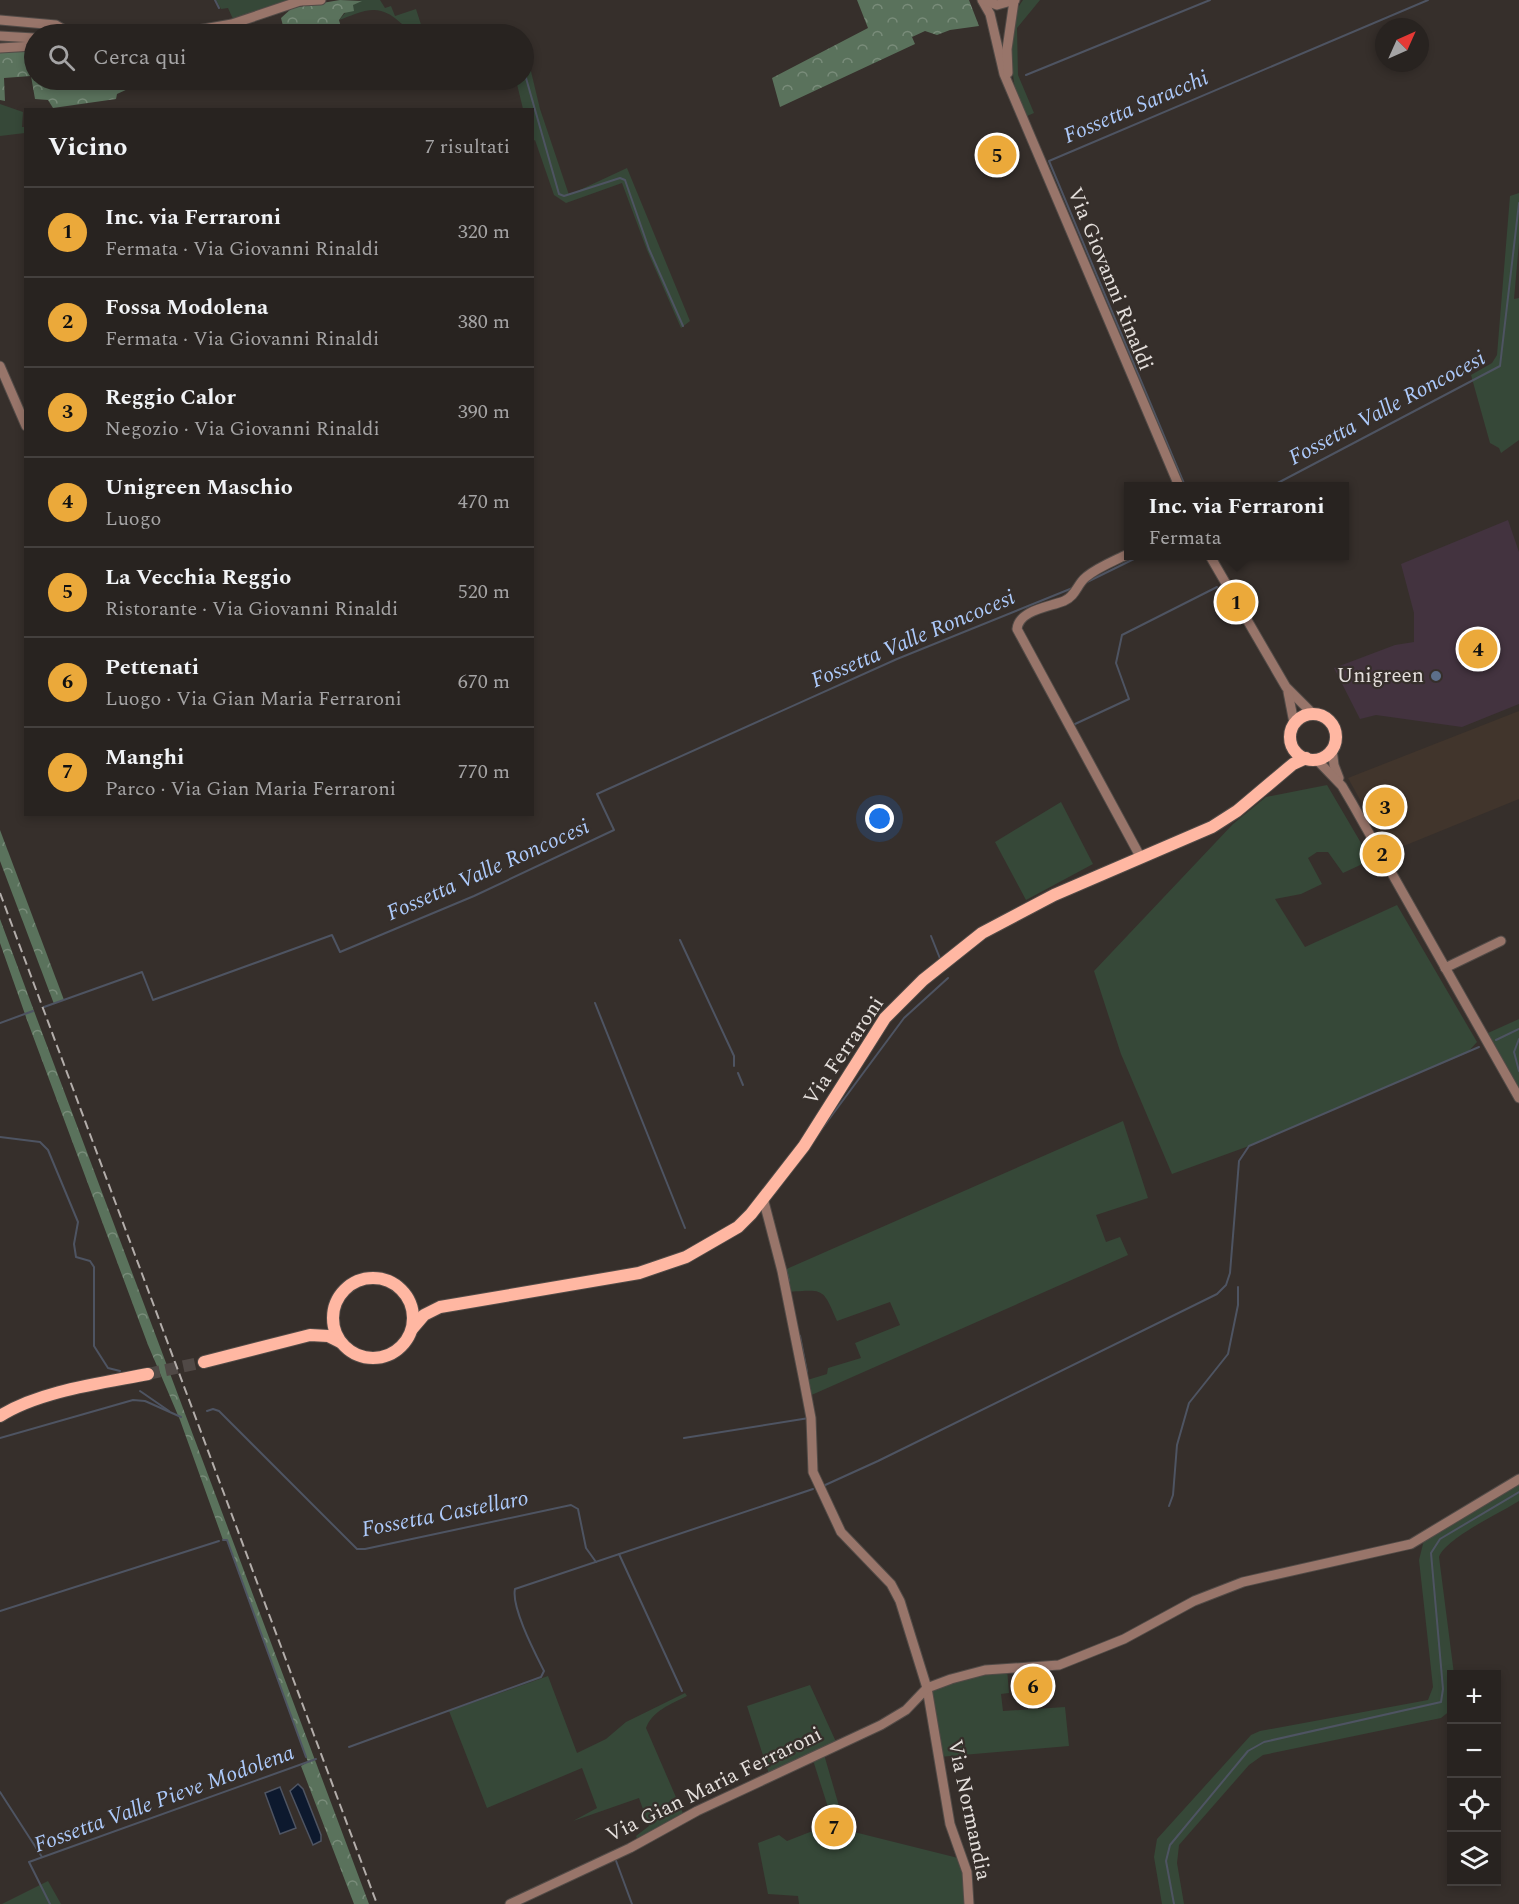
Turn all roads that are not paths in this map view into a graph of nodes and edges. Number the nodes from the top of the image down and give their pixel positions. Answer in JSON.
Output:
{"nodes":[{"id":1,"x":321,"y":0,"type":"edge"},
{"id":2,"x":982,"y":0,"type":"edge"},
{"id":3,"x":1014,"y":0,"type":"edge"},
{"id":4,"x":302,"y":1,"type":"edge"},
{"id":5,"x":1010,"y":16,"type":"junction"},
{"id":6,"x":0,"y":20,"type":"edge"},
{"id":7,"x":45,"y":24,"type":"edge"},
{"id":8,"x":232,"y":24,"type":"edge"},
{"id":9,"x":993,"y":26,"type":"junction"},
{"id":10,"x":0,"y":36,"type":"edge"},
{"id":11,"x":24,"y":37,"type":"edge"},
{"id":12,"x":24,"y":47,"type":"edge"},
{"id":13,"x":0,"y":48,"type":"edge"},
{"id":14,"x":1009,"y":84,"type":"junction"},
{"id":15,"x":0,"y":366,"type":"edge"},
{"id":16,"x":24,"y":421,"type":"edge"},
{"id":17,"x":1177,"y":482,"type":"edge"},
{"id":18,"x":1124,"y":556,"type":"edge"},
{"id":19,"x":1213,"y":560,"type":"edge"},
{"id":20,"x":1286,"y":687,"type":"junction"},
{"id":21,"x":1313,"y":714,"type":"junction"},
{"id":22,"x":1294,"y":723,"type":"junction"},
{"id":23,"x":1291,"y":742,"type":"junction"},
{"id":24,"x":1332,"y":748,"type":"junction"},
{"id":25,"x":1311,"y":759,"type":"junction"},
{"id":26,"x":1278,"y":775,"type":"junction"},
{"id":27,"x":1342,"y":786,"type":"junction"},
{"id":28,"x":1141,"y":858,"type":"junction"},
{"id":29,"x":1501,"y":940,"type":"dead end"},
{"id":30,"x":1445,"y":968,"type":"junction"},
{"id":31,"x":1519,"y":1098,"type":"edge"},
{"id":32,"x":763,"y":1198,"type":"junction"},
{"id":33,"x":409,"y":1300,"type":"junction"},
{"id":34,"x":440,"y":1307,"type":"junction"},
{"id":35,"x":333,"y":1314,"type":"junction"},
{"id":36,"x":412,"y":1329,"type":"junction"},
{"id":37,"x":310,"y":1335,"type":"junction"},
{"id":38,"x":340,"y":1342,"type":"junction"},
{"id":39,"x":204,"y":1362,"type":"tunnel mouth"},
{"id":40,"x":148,"y":1374,"type":"tunnel mouth"},
{"id":41,"x":0,"y":1416,"type":"edge"},
{"id":42,"x":1519,"y":1479,"type":"edge"},
{"id":43,"x":927,"y":1688,"type":"junction"},
{"id":44,"x":510,"y":1904,"type":"edge"},
{"id":45,"x":969,"y":1904,"type":"edge"}],
"edges":[{"from":1,"to":4,"type":"street"},
{"from":2,"to":3,"type":"street","name":"Via Giovanni Rinaldi"},
{"from":2,"to":9,"type":"street","name":"Via Giovanni Rinaldi"},
{"from":3,"to":5,"type":"street","name":"Via Giovanni Rinaldi"},
{"from":4,"to":8,"type":"street"},
{"from":5,"to":9,"type":"street"},
{"from":5,"to":14,"type":"street","name":"Via Giovanni Rinaldi"},
{"from":6,"to":7,"type":"street"},
{"from":9,"to":14,"type":"street","name":"Via Giovanni Rinaldi"},
{"from":10,"to":11,"type":"street"},
{"from":12,"to":13,"type":"street"},
{"from":14,"to":17,"type":"street","name":"Via Giovanni Rinaldi"},
{"from":15,"to":16,"type":"street"},
{"from":18,"to":28,"type":"street"},
{"from":19,"to":20,"type":"street"},
{"from":20,"to":21,"type":"street"},
{"from":20,"to":22,"type":"street"},
{"from":21,"to":22,"type":"main road"},
{"from":21,"to":24,"type":"main road"},
{"from":22,"to":23,"type":"main road"},
{"from":23,"to":25,"type":"main road"},
{"from":23,"to":26,"type":"main road","name":"Via Ferraroni"},
{"from":24,"to":25,"type":"main road"},
{"from":24,"to":27,"type":"street"},
{"from":25,"to":26,"type":"main road","name":"Via Ferraroni"},
{"from":25,"to":27,"type":"street"},
{"from":26,"to":28,"type":"main road","name":"Via Ferraroni"},
{"from":27,"to":30,"type":"street"},
{"from":28,"to":32,"type":"main road","name":"Via Ferraroni"},
{"from":29,"to":30,"type":"street"},
{"from":30,"to":31,"type":"street"},
{"from":32,"to":34,"type":"main road","name":"Via Ferraroni"},
{"from":32,"to":43,"type":"street"},
{"from":33,"to":34,"type":"main road","name":"Via Ferraroni"},
{"from":33,"to":35,"type":"main road"},
{"from":33,"to":36,"type":"main road"},
{"from":34,"to":36,"type":"main road","name":"Via Ferraroni"},
{"from":35,"to":37,"type":"main road"},
{"from":35,"to":38,"type":"main road"},
{"from":36,"to":38,"type":"main road"},
{"from":37,"to":38,"type":"main road"},
{"from":37,"to":39,"type":"main road"},
{"from":40,"to":41,"type":"main road"},
{"from":42,"to":43,"type":"street","name":"Via Gian Maria Ferraroni"},
{"from":43,"to":44,"type":"street","name":"Via Gian Maria Ferraroni"},
{"from":43,"to":45,"type":"street","name":"Via Normandia"}]}
